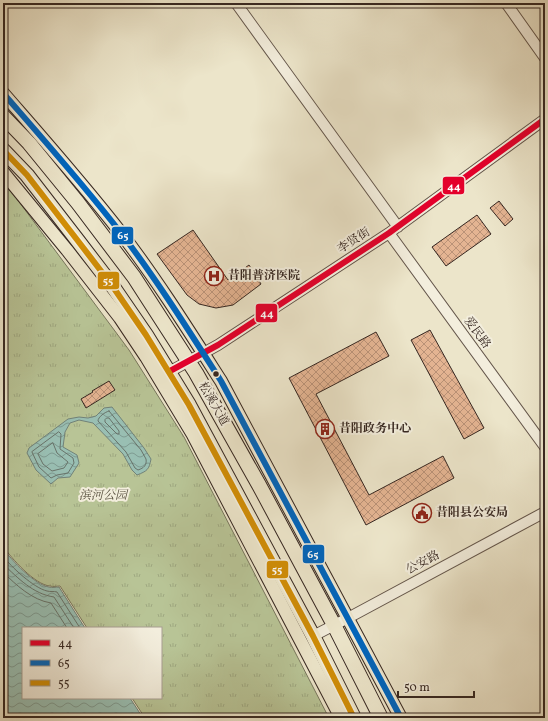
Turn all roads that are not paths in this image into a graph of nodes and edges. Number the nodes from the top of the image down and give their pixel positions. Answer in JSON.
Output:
{"nodes":[{"id":1,"x":236,"y":3,"type":"edge"},
{"id":2,"x":506,"y":3,"type":"edge"},
{"id":3,"x":545,"y":58,"type":"edge"},
{"id":4,"x":3,"y":93,"type":"edge"},
{"id":5,"x":3,"y":116,"type":"edge"},
{"id":6,"x":545,"y":120,"type":"edge"},
{"id":7,"x":3,"y":150,"type":"edge"},
{"id":8,"x":3,"y":172,"type":"edge"},
{"id":9,"x":398,"y":227,"type":"junction"},
{"id":10,"x":389,"y":233,"type":"junction"},
{"id":11,"x":203,"y":353,"type":"junction"},
{"id":12,"x":188,"y":361,"type":"junction"},
{"id":13,"x":168,"y":372,"type":"junction"},
{"id":14,"x":545,"y":447,"type":"edge"},
{"id":15,"x":545,"y":512,"type":"edge"},
{"id":16,"x":348,"y":618,"type":"junction"},
{"id":17,"x":334,"y":625,"type":"junction"},
{"id":18,"x":313,"y":636,"type":"junction"},
{"id":19,"x":341,"y":718,"type":"edge"},
{"id":20,"x":354,"y":718,"type":"edge"},
{"id":21,"x":381,"y":718,"type":"edge"},
{"id":22,"x":401,"y":718,"type":"edge"}],
"edges":[{"from":1,"to":9,"type":"street"},
{"from":2,"to":3,"type":"street"},
{"from":4,"to":11,"type":"main road"},
{"from":5,"to":12,"type":"highway","name":"松溪大道"},
{"from":6,"to":9,"type":"street","name":"李贤街"},
{"from":7,"to":13,"type":"highway","name":"松溪大道"},
{"from":8,"to":19,"type":"main road"},
{"from":9,"to":10,"type":"street","name":"李贤街"},
{"from":10,"to":11,"type":"street","name":"李贤街"},
{"from":10,"to":14,"type":"street","name":"爱民路"},
{"from":11,"to":12,"type":"street","name":"李贤街"},
{"from":11,"to":16,"type":"main road"},
{"from":12,"to":13,"type":"street","name":"李贤街"},
{"from":12,"to":17,"type":"highway","name":"松溪大道"},
{"from":13,"to":18,"type":"highway","name":"松溪大道"},
{"from":15,"to":16,"type":"street","name":"公安路"},
{"from":16,"to":17,"type":"street","name":"公安路"},
{"from":16,"to":22,"type":"main road"},
{"from":17,"to":18,"type":"street","name":"公安路"},
{"from":17,"to":21,"type":"highway","name":"松溪大道"},
{"from":18,"to":20,"type":"highway","name":"松溪大道"}]}
